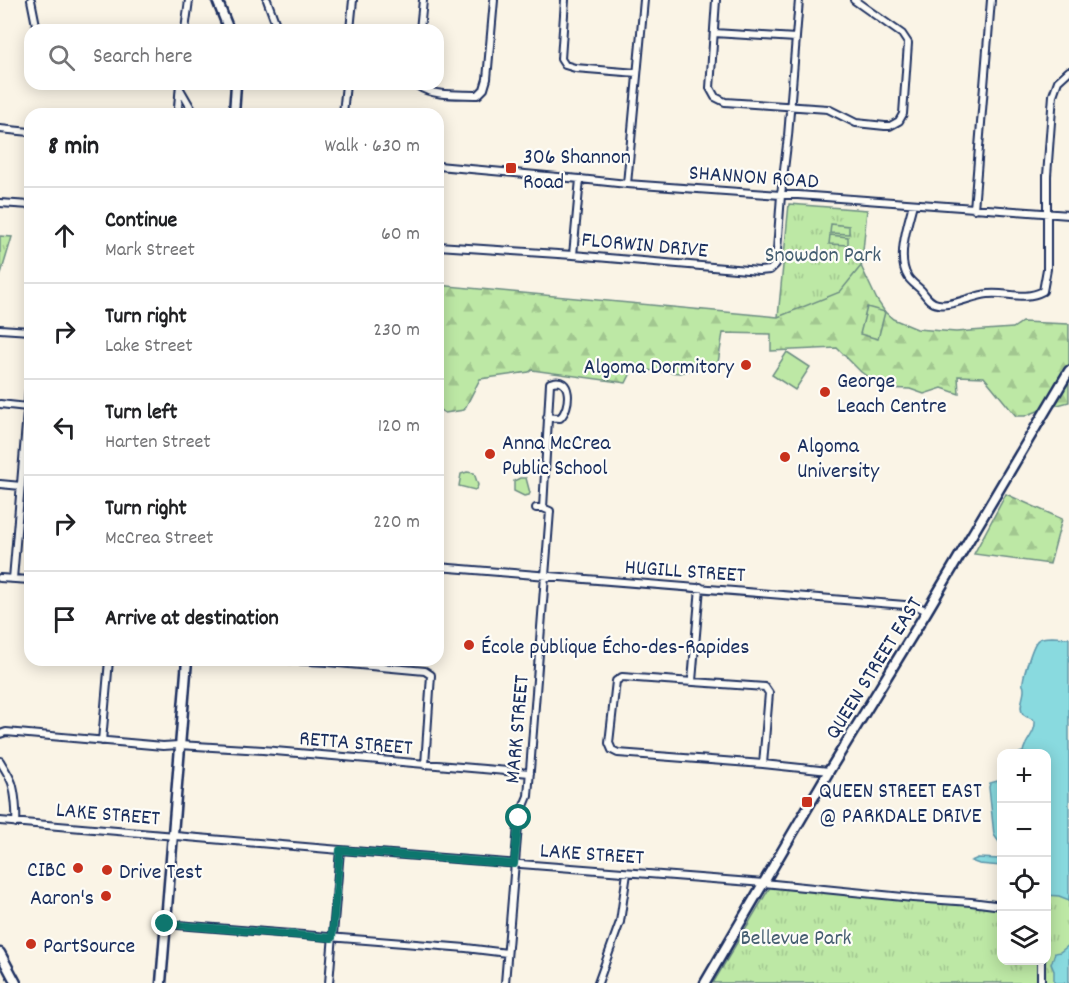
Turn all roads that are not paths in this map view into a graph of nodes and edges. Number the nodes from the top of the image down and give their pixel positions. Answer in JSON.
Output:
{"nodes":[{"id":1,"x":31,"y":0,"type":"edge"},
{"id":2,"x":189,"y":0,"type":"edge"},
{"id":3,"x":217,"y":0,"type":"edge"},
{"id":4,"x":267,"y":0,"type":"edge"},
{"id":5,"x":353,"y":0,"type":"edge"},
{"id":6,"x":423,"y":0,"type":"edge"},
{"id":7,"x":494,"y":0,"type":"edge"},
{"id":8,"x":565,"y":0,"type":"edge"},
{"id":9,"x":644,"y":0,"type":"edge"},
{"id":10,"x":716,"y":0,"type":"edge"},
{"id":11,"x":799,"y":0,"type":"edge"},
{"id":12,"x":854,"y":0,"type":"edge"},
{"id":13,"x":991,"y":0,"type":"edge"},
{"id":14,"x":35,"y":24,"type":"edge"},
{"id":15,"x":186,"y":24,"type":"edge"},
{"id":16,"x":227,"y":24,"type":"edge"},
{"id":17,"x":276,"y":24,"type":"edge"},
{"id":18,"x":351,"y":24,"type":"edge"},
{"id":19,"x":421,"y":24,"type":"edge"},
{"id":20,"x":714,"y":33,"type":"junction"},
{"id":21,"x":796,"y":38,"type":"junction"},
{"id":22,"x":1069,"y":71,"type":"edge"},
{"id":23,"x":637,"y":73,"type":"junction"},
{"id":24,"x":180,"y":90,"type":"edge"},
{"id":25,"x":182,"y":90,"type":"edge"},
{"id":26,"x":236,"y":90,"type":"edge"},
{"id":27,"x":345,"y":90,"type":"edge"},
{"id":28,"x":423,"y":90,"type":"edge"},
{"id":29,"x":790,"y":106,"type":"junction"},
{"id":30,"x":178,"y":108,"type":"edge"},
{"id":31,"x":191,"y":108,"type":"edge"},
{"id":32,"x":234,"y":108,"type":"edge"},
{"id":33,"x":344,"y":108,"type":"edge"},
{"id":34,"x":0,"y":129,"type":"edge"},
{"id":35,"x":24,"y":131,"type":"edge"},
{"id":36,"x":444,"y":167,"type":"edge"},
{"id":37,"x":580,"y":179,"type":"junction"},
{"id":38,"x":627,"y":184,"type":"junction"},
{"id":39,"x":781,"y":195,"type":"junction"},
{"id":40,"x":0,"y":203,"type":"edge"},
{"id":41,"x":913,"y":204,"type":"junction"},
{"id":42,"x":24,"y":205,"type":"edge"},
{"id":43,"x":974,"y":209,"type":"junction"},
{"id":44,"x":1047,"y":213,"type":"junction"},
{"id":45,"x":1069,"y":215,"type":"edge"},
{"id":46,"x":444,"y":246,"type":"edge"},
{"id":47,"x":573,"y":255,"type":"junction"},
{"id":48,"x":0,"y":329,"type":"edge"},
{"id":49,"x":24,"y":331,"type":"edge"},
{"id":50,"x":1069,"y":371,"type":"edge"},
{"id":51,"x":0,"y":404,"type":"edge"},
{"id":52,"x":24,"y":407,"type":"edge"},
{"id":53,"x":547,"y":417,"type":"junction"},
{"id":54,"x":24,"y":446,"type":"edge"},
{"id":55,"x":0,"y":484,"type":"edge"},
{"id":56,"x":21,"y":486,"type":"junction"},
{"id":57,"x":444,"y":568,"type":"edge"},
{"id":58,"x":544,"y":576,"type":"junction"},
{"id":59,"x":0,"y":578,"type":"edge"},
{"id":60,"x":13,"y":579,"type":"junction"},
{"id":61,"x":24,"y":580,"type":"edge"},
{"id":62,"x":700,"y":587,"type":"junction"},
{"id":63,"x":927,"y":611,"type":"junction"},
{"id":64,"x":108,"y":666,"type":"edge"},
{"id":65,"x":186,"y":666,"type":"edge"},
{"id":66,"x":376,"y":666,"type":"edge"},
{"id":67,"x":692,"y":681,"type":"junction"},
{"id":68,"x":0,"y":734,"type":"edge"},
{"id":69,"x":102,"y":741,"type":"junction"},
{"id":70,"x":179,"y":746,"type":"junction"},
{"id":71,"x":0,"y":760,"type":"edge"},
{"id":72,"x":763,"y":764,"type":"junction"},
{"id":73,"x":425,"y":765,"type":"junction"},
{"id":74,"x":830,"y":771,"type":"junction"},
{"id":75,"x":530,"y":773,"type":"junction"},
{"id":76,"x":0,"y":821,"type":"edge"},
{"id":77,"x":16,"y":823,"type":"junction"},
{"id":78,"x":172,"y":836,"type":"junction"},
{"id":79,"x":340,"y":850,"type":"junction"},
{"id":80,"x":514,"y":864,"type":"junction"},
{"id":81,"x":627,"y":873,"type":"junction"},
{"id":82,"x":764,"y":883,"type":"junction"},
{"id":83,"x":997,"y":905,"type":"edge"},
{"id":84,"x":165,"y":924,"type":"junction"},
{"id":85,"x":332,"y":938,"type":"junction"},
{"id":86,"x":0,"y":953,"type":"edge"},
{"id":87,"x":507,"y":953,"type":"junction"},
{"id":88,"x":1041,"y":965,"type":"edge"},
{"id":89,"x":15,"y":983,"type":"edge"},
{"id":90,"x":160,"y":983,"type":"edge"},
{"id":91,"x":329,"y":983,"type":"edge"},
{"id":92,"x":505,"y":983,"type":"edge"},
{"id":93,"x":598,"y":983,"type":"edge"},
{"id":94,"x":705,"y":983,"type":"edge"},
{"id":95,"x":1041,"y":983,"type":"edge"}],
"edges":[{"from":1,"to":14,"type":"street"},
{"from":2,"to":15,"type":"street"},
{"from":3,"to":16,"type":"main road"},
{"from":4,"to":17,"type":"street"},
{"from":5,"to":18,"type":"street"},
{"from":6,"to":19,"type":"street"},
{"from":7,"to":28,"type":"street"},
{"from":8,"to":23,"type":"street"},
{"from":9,"to":23,"type":"street"},
{"from":10,"to":20,"type":"street"},
{"from":11,"to":21,"type":"street","name":"FLORWIN DRIVE"},
{"from":12,"to":29,"type":"street"},
{"from":13,"to":43,"type":"street"},
{"from":20,"to":21,"type":"street"},
{"from":20,"to":29,"type":"street"},
{"from":21,"to":29,"type":"street","name":"FLORWIN DRIVE"},
{"from":22,"to":44,"type":"street"},
{"from":23,"to":38,"type":"street"},
{"from":24,"to":30,"type":"street"},
{"from":25,"to":31,"type":"street"},
{"from":26,"to":32,"type":"main road"},
{"from":27,"to":33,"type":"street"},
{"from":29,"to":39,"type":"street","name":"FLORWIN DRIVE"},
{"from":34,"to":35,"type":"street"},
{"from":36,"to":37,"type":"street","name":"SHANNON ROAD"},
{"from":37,"to":38,"type":"street","name":"SHANNON ROAD"},
{"from":37,"to":47,"type":"street"},
{"from":38,"to":39,"type":"street","name":"SHANNON ROAD"},
{"from":39,"to":41,"type":"street","name":"SHANNON ROAD"},
{"from":39,"to":47,"type":"street","name":"FLORWIN DRIVE"},
{"from":40,"to":42,"type":"street"},
{"from":41,"to":43,"type":"street","name":"SHANNON ROAD"},
{"from":41,"to":44,"type":"street"},
{"from":43,"to":44,"type":"street","name":"SHANNON ROAD"},
{"from":44,"to":45,"type":"street","name":"SHANNON ROAD"},
{"from":46,"to":47,"type":"street","name":"FLORWIN DRIVE"},
{"from":48,"to":49,"type":"street"},
{"from":50,"to":63,"type":"main road","name":"QUEEN STREET EAST"},
{"from":51,"to":52,"type":"street"},
{"from":53,"to":53,"type":"street"},
{"from":53,"to":58,"type":"street","name":"MARK STREET"},
{"from":54,"to":56,"type":"street"},
{"from":55,"to":56,"type":"street"},
{"from":56,"to":60,"type":"street"},
{"from":57,"to":58,"type":"street","name":"HUGILL STREET"},
{"from":58,"to":62,"type":"street","name":"HUGILL STREET"},
{"from":58,"to":75,"type":"street","name":"MARK STREET"},
{"from":59,"to":60,"type":"street"},
{"from":60,"to":61,"type":"street"},
{"from":62,"to":63,"type":"street","name":"HUGILL STREET"},
{"from":62,"to":67,"type":"street"},
{"from":63,"to":74,"type":"main road","name":"QUEEN STREET EAST"},
{"from":64,"to":69,"type":"street"},
{"from":65,"to":70,"type":"main road"},
{"from":66,"to":73,"type":"street"},
{"from":67,"to":72,"type":"street"},
{"from":67,"to":72,"type":"street"},
{"from":68,"to":69,"type":"street","name":"RETTA STREET"},
{"from":69,"to":70,"type":"street","name":"RETTA STREET"},
{"from":70,"to":73,"type":"street","name":"RETTA STREET"},
{"from":70,"to":78,"type":"main road"},
{"from":71,"to":77,"type":"street"},
{"from":72,"to":74,"type":"street"},
{"from":73,"to":75,"type":"street","name":"RETTA STREET"},
{"from":74,"to":82,"type":"main road","name":"QUEEN STREET EAST"},
{"from":75,"to":80,"type":"street","name":"MARK STREET"},
{"from":76,"to":77,"type":"street","name":"LAKE STREET"},
{"from":77,"to":78,"type":"street","name":"LAKE STREET"},
{"from":78,"to":79,"type":"street","name":"LAKE STREET"},
{"from":78,"to":84,"type":"main road"},
{"from":79,"to":80,"type":"street","name":"LAKE STREET"},
{"from":79,"to":85,"type":"street"},
{"from":80,"to":81,"type":"street","name":"LAKE STREET"},
{"from":80,"to":87,"type":"street","name":"MARK STREET"},
{"from":81,"to":82,"type":"street","name":"LAKE STREET"},
{"from":81,"to":93,"type":"street"},
{"from":82,"to":83,"type":"street","name":"LAKE STREET"},
{"from":82,"to":94,"type":"main road","name":"QUEEN STREET EAST"},
{"from":84,"to":85,"type":"street"},
{"from":84,"to":90,"type":"main road"},
{"from":85,"to":87,"type":"street"},
{"from":85,"to":91,"type":"street"},
{"from":86,"to":89,"type":"main road"},
{"from":87,"to":92,"type":"street","name":"MARK STREET"},
{"from":88,"to":95,"type":"street"}]}
